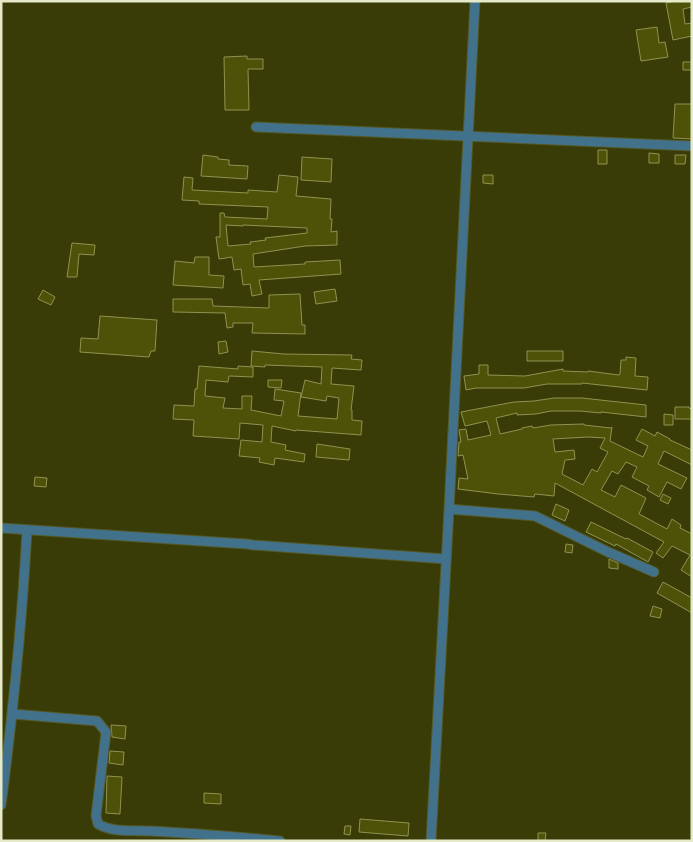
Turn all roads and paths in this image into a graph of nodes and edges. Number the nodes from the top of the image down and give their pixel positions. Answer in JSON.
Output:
{"nodes":[{"id":1,"x":475,"y":1,"type":"edge"},
{"id":2,"x":256,"y":127,"type":"dead end"},
{"id":3,"x":468,"y":137,"type":"junction"},
{"id":4,"x":692,"y":146,"type":"edge"},
{"id":5,"x":449,"y":509,"type":"junction"},
{"id":6,"x":1,"y":528,"type":"edge"},
{"id":7,"x":27,"y":530,"type":"junction"},
{"id":8,"x":446,"y":559,"type":"junction"},
{"id":9,"x":654,"y":572,"type":"dead end"},
{"id":10,"x":13,"y":714,"type":"junction"},
{"id":11,"x":1,"y":805,"type":"edge"},
{"id":12,"x":280,"y":841,"type":"edge"},
{"id":13,"x":431,"y":841,"type":"edge"}],
"edges":[{"from":1,"to":3,"type":"street"},
{"from":2,"to":3,"type":"street"},
{"from":3,"to":4,"type":"street"},
{"from":3,"to":5,"type":"street"},
{"from":5,"to":8,"type":"street"},
{"from":5,"to":9,"type":"street"},
{"from":6,"to":7,"type":"street"},
{"from":7,"to":8,"type":"street"},
{"from":7,"to":10,"type":"street"},
{"from":8,"to":13,"type":"street"},
{"from":10,"to":11,"type":"street"},
{"from":10,"to":12,"type":"street"}]}
